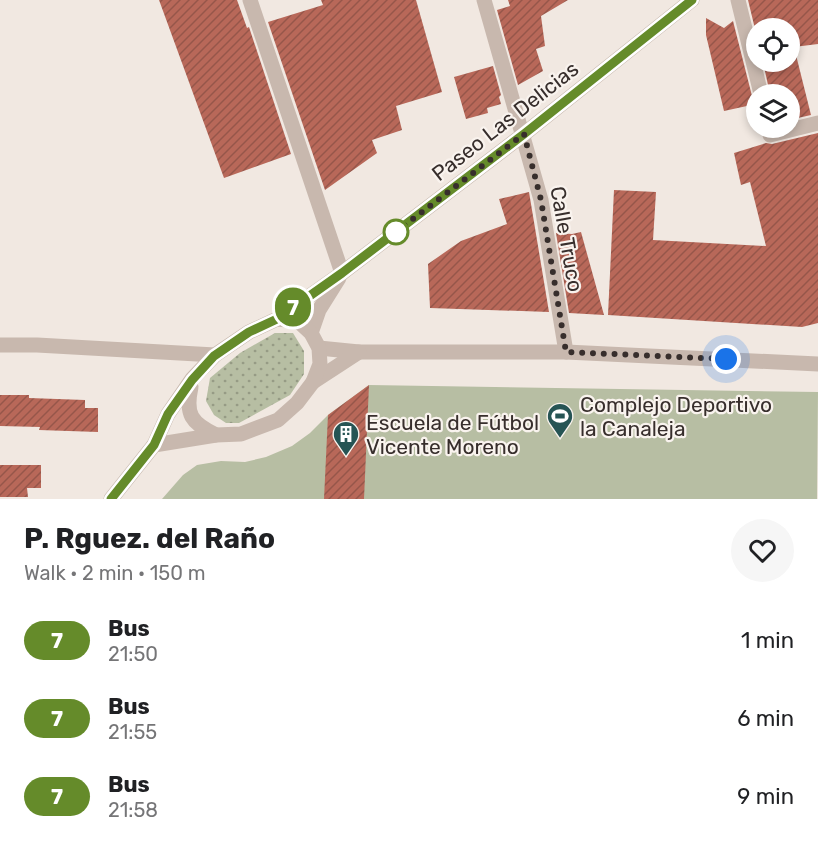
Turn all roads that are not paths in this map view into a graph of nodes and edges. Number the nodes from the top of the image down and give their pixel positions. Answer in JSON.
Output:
{"nodes":[{"id":1,"x":250,"y":0,"type":"edge"},
{"id":2,"x":484,"y":0,"type":"edge"},
{"id":3,"x":692,"y":0,"type":"edge"},
{"id":4,"x":738,"y":0,"type":"edge"},
{"id":5,"x":759,"y":84,"type":"edge"},
{"id":6,"x":818,"y":123,"type":"edge"},
{"id":7,"x":800,"y":128,"type":"edge"},
{"id":8,"x":524,"y":134,"type":"junction"},
{"id":9,"x":342,"y":273,"type":"junction"},
{"id":10,"x":277,"y":319,"type":"junction"},
{"id":11,"x":311,"y":333,"type":"junction"},
{"id":12,"x":0,"y":345,"type":"edge"},
{"id":13,"x":319,"y":348,"type":"junction"},
{"id":14,"x":359,"y":352,"type":"junction"},
{"id":15,"x":566,"y":352,"type":"junction"},
{"id":16,"x":214,"y":356,"type":"junction"},
{"id":17,"x":818,"y":364,"type":"edge"},
{"id":18,"x":192,"y":380,"type":"junction"},
{"id":19,"x":313,"y":382,"type":"junction"},
{"id":20,"x":216,"y":435,"type":"junction"},
{"id":21,"x":154,"y":445,"type":"junction"},
{"id":22,"x":111,"y":499,"type":"edge"}],
"edges":[{"from":1,"to":9,"type":"street"},
{"from":2,"to":8,"type":"street","name":"Calle Truco"},
{"from":3,"to":8,"type":"street","name":"Paseo Las Delicias"},
{"from":4,"to":5,"type":"street"},
{"from":6,"to":7,"type":"street"},
{"from":8,"to":9,"type":"street","name":"Paseo Las Delicias"},
{"from":8,"to":15,"type":"street","name":"Calle Truco"},
{"from":9,"to":10,"type":"street","name":"Paseo Las Delicias"},
{"from":9,"to":11,"type":"street","name":"Paseo Las Delicias"},
{"from":10,"to":11,"type":"street"},
{"from":10,"to":16,"type":"street"},
{"from":11,"to":13,"type":"street"},
{"from":12,"to":16,"type":"street"},
{"from":13,"to":14,"type":"street"},
{"from":13,"to":19,"type":"street"},
{"from":14,"to":15,"type":"street"},
{"from":14,"to":19,"type":"street"},
{"from":15,"to":17,"type":"street"},
{"from":16,"to":18,"type":"street"},
{"from":18,"to":20,"type":"street"},
{"from":18,"to":21,"type":"street"},
{"from":19,"to":20,"type":"street"},
{"from":20,"to":21,"type":"street"},
{"from":21,"to":22,"type":"street"}]}
